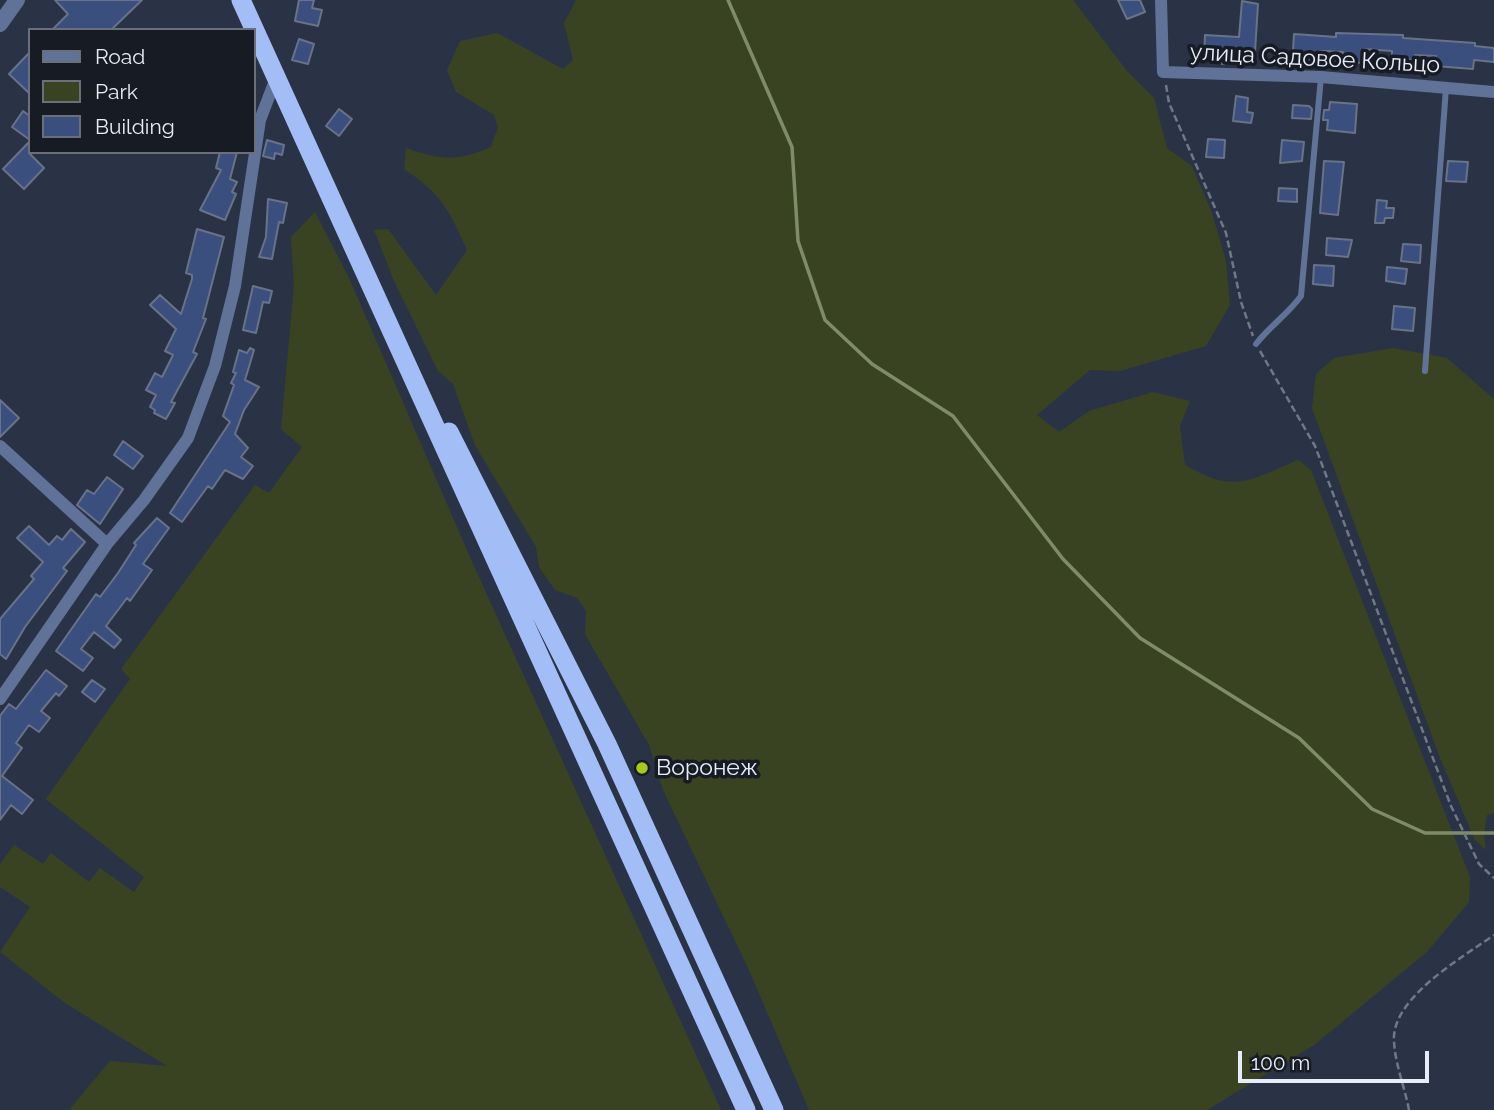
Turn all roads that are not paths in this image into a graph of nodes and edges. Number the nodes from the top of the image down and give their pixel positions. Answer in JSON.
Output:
{"nodes":[{"id":1,"x":17,"y":0,"type":"edge"},
{"id":2,"x":241,"y":0,"type":"edge"},
{"id":3,"x":1161,"y":0,"type":"edge"},
{"id":4,"x":0,"y":24,"type":"edge"},
{"id":5,"x":254,"y":28,"type":"edge"},
{"id":6,"x":256,"y":33,"type":"edge"},
{"id":7,"x":1321,"y":77,"type":"junction"},
{"id":8,"x":276,"y":78,"type":"junction"},
{"id":9,"x":1446,"y":88,"type":"junction"},
{"id":10,"x":1494,"y":92,"type":"edge"},
{"id":11,"x":256,"y":147,"type":"edge"},
{"id":12,"x":255,"y":154,"type":"edge"},
{"id":13,"x":378,"y":298,"type":"junction"},
{"id":14,"x":1256,"y":344,"type":"road end"},
{"id":15,"x":1425,"y":371,"type":"dead end"},
{"id":16,"x":0,"y":446,"type":"edge"},
{"id":17,"x":107,"y":544,"type":"junction"},
{"id":18,"x":0,"y":699,"type":"edge"},
{"id":19,"x":746,"y":1110,"type":"edge"},
{"id":20,"x":774,"y":1110,"type":"edge"}],
"edges":[{"from":1,"to":4,"type":"street"},
{"from":2,"to":5,"type":"highway"},
{"from":3,"to":7,"type":"street","name":"улица Садовое Кольцо"},
{"from":6,"to":8,"type":"highway"},
{"from":7,"to":9,"type":"street","name":"улица Садовое Кольцо"},
{"from":7,"to":14,"type":"lane"},
{"from":8,"to":11,"type":"street"},
{"from":8,"to":13,"type":"highway"},
{"from":9,"to":10,"type":"street","name":"улица Садовое Кольцо"},
{"from":9,"to":15,"type":"lane"},
{"from":12,"to":17,"type":"street"},
{"from":13,"to":19,"type":"highway"},
{"from":13,"to":20,"type":"highway"},
{"from":16,"to":17,"type":"street"},
{"from":17,"to":18,"type":"street"}]}
